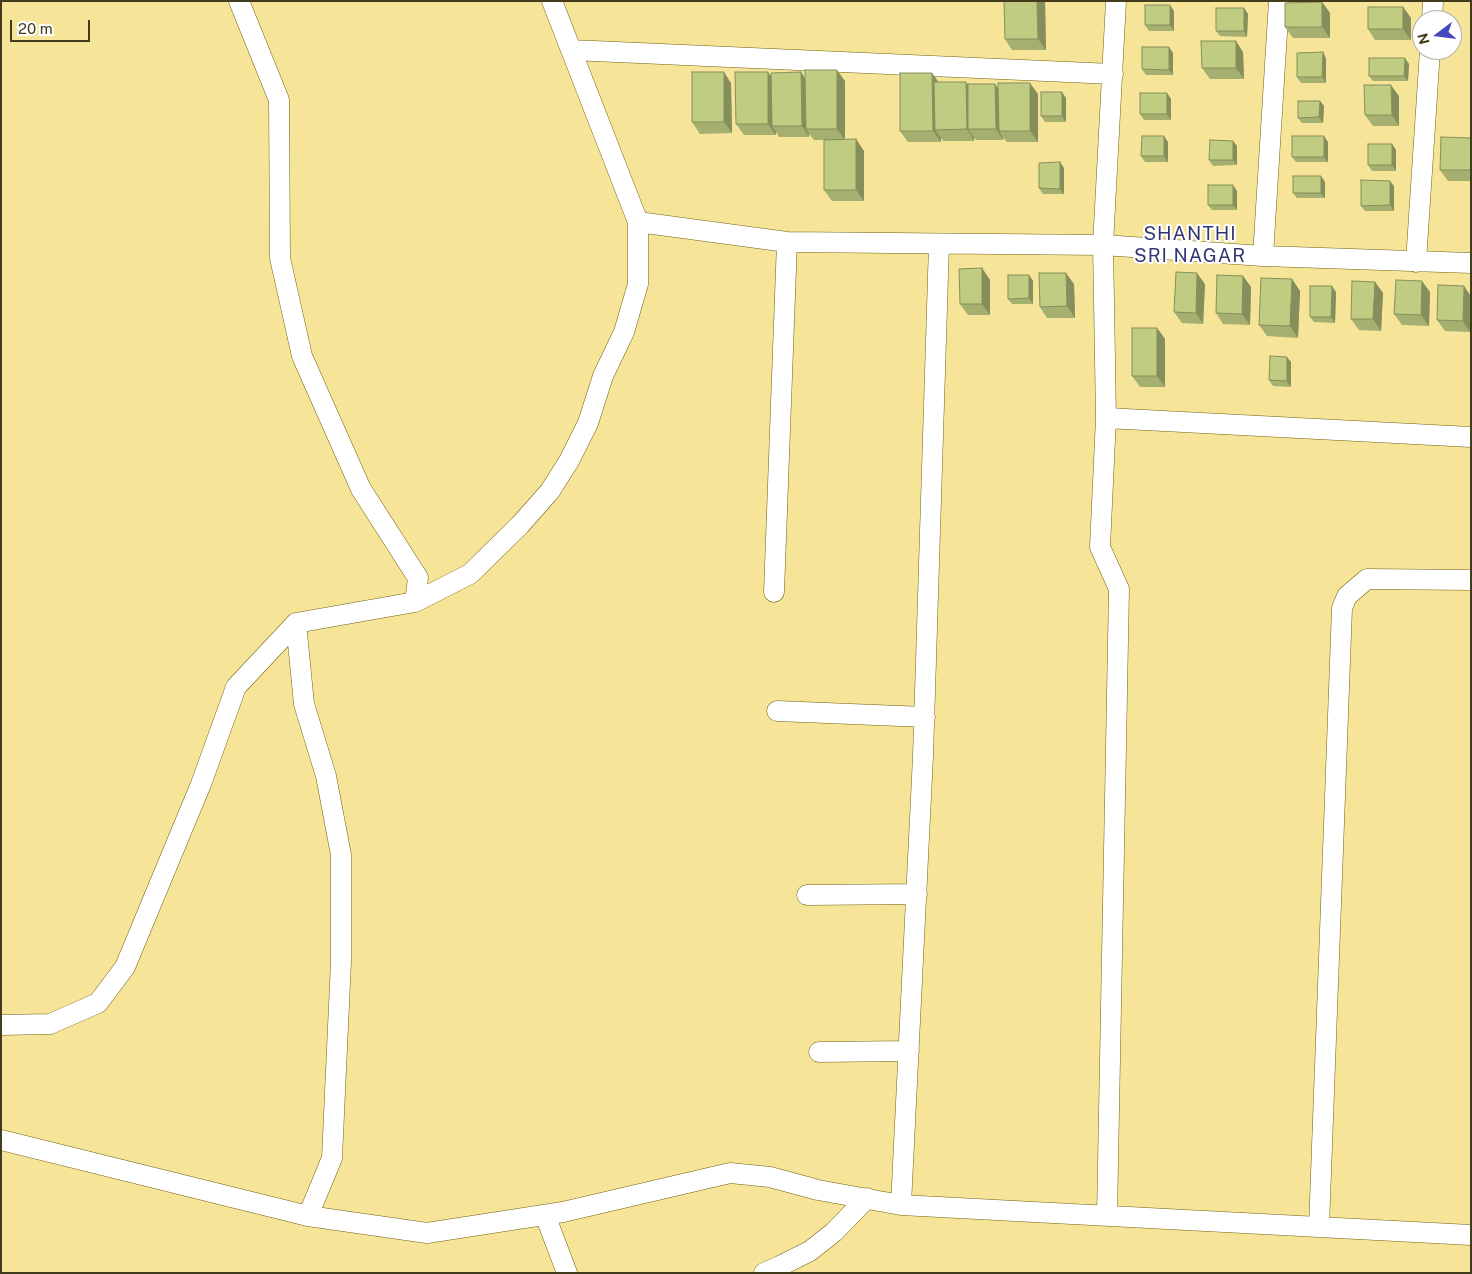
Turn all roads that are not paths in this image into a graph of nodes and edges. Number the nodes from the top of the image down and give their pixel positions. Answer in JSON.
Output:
{"nodes":[{"id":1,"x":239,"y":1,"type":"edge"},
{"id":2,"x":552,"y":1,"type":"edge"},
{"id":3,"x":1116,"y":1,"type":"edge"},
{"id":4,"x":1279,"y":1,"type":"edge"},
{"id":5,"x":571,"y":50,"type":"junction"},
{"id":6,"x":1429,"y":60,"type":"edge"},
{"id":7,"x":1113,"y":74,"type":"junction"},
{"id":8,"x":638,"y":222,"type":"junction"},
{"id":9,"x":787,"y":242,"type":"junction"},
{"id":10,"x":939,"y":244,"type":"junction"},
{"id":11,"x":1103,"y":245,"type":"junction"},
{"id":12,"x":1263,"y":256,"type":"junction"},
{"id":13,"x":1416,"y":262,"type":"junction"},
{"id":14,"x":1471,"y":263,"type":"edge"},
{"id":15,"x":1106,"y":418,"type":"junction"},
{"id":16,"x":1471,"y":437,"type":"edge"},
{"id":17,"x":1471,"y":580,"type":"edge"},
{"id":18,"x":774,"y":592,"type":"dead end"},
{"id":19,"x":415,"y":602,"type":"junction"},
{"id":20,"x":296,"y":623,"type":"junction"},
{"id":21,"x":777,"y":711,"type":"dead end"},
{"id":22,"x":924,"y":717,"type":"junction"},
{"id":23,"x":917,"y":894,"type":"junction"},
{"id":24,"x":806,"y":895,"type":"dead end"},
{"id":25,"x":1,"y":1025,"type":"edge"},
{"id":26,"x":909,"y":1051,"type":"junction"},
{"id":27,"x":819,"y":1052,"type":"dead end"},
{"id":28,"x":1,"y":1140,"type":"edge"},
{"id":29,"x":867,"y":1198,"type":"junction"},
{"id":30,"x":901,"y":1205,"type":"junction"},
{"id":31,"x":545,"y":1215,"type":"junction"},
{"id":32,"x":308,"y":1216,"type":"junction"},
{"id":33,"x":1107,"y":1216,"type":"junction"},
{"id":34,"x":1319,"y":1227,"type":"junction"},
{"id":35,"x":1471,"y":1235,"type":"edge"},
{"id":36,"x":567,"y":1273,"type":"edge"},
{"id":37,"x":764,"y":1273,"type":"edge"}],
"edges":[{"from":1,"to":19,"type":"street"},
{"from":2,"to":5,"type":"street"},
{"from":3,"to":7,"type":"street"},
{"from":4,"to":12,"type":"street"},
{"from":5,"to":7,"type":"street"},
{"from":5,"to":8,"type":"street"},
{"from":6,"to":13,"type":"street"},
{"from":7,"to":11,"type":"street"},
{"from":8,"to":9,"type":"street"},
{"from":8,"to":19,"type":"street"},
{"from":9,"to":10,"type":"street"},
{"from":9,"to":18,"type":"street"},
{"from":10,"to":11,"type":"street"},
{"from":10,"to":22,"type":"street"},
{"from":11,"to":12,"type":"street"},
{"from":11,"to":15,"type":"street"},
{"from":12,"to":13,"type":"street"},
{"from":13,"to":14,"type":"street"},
{"from":15,"to":16,"type":"street"},
{"from":15,"to":33,"type":"street"},
{"from":17,"to":34,"type":"street"},
{"from":19,"to":20,"type":"street"},
{"from":20,"to":25,"type":"street"},
{"from":20,"to":32,"type":"street"},
{"from":21,"to":22,"type":"street"},
{"from":22,"to":23,"type":"street"},
{"from":23,"to":24,"type":"street"},
{"from":23,"to":26,"type":"street"},
{"from":26,"to":27,"type":"street"},
{"from":26,"to":30,"type":"street"},
{"from":28,"to":32,"type":"street"},
{"from":29,"to":30,"type":"street"},
{"from":29,"to":31,"type":"street"},
{"from":29,"to":37,"type":"street"},
{"from":30,"to":33,"type":"street"},
{"from":31,"to":32,"type":"street"},
{"from":31,"to":36,"type":"street"},
{"from":33,"to":34,"type":"street"},
{"from":34,"to":35,"type":"street"}]}
